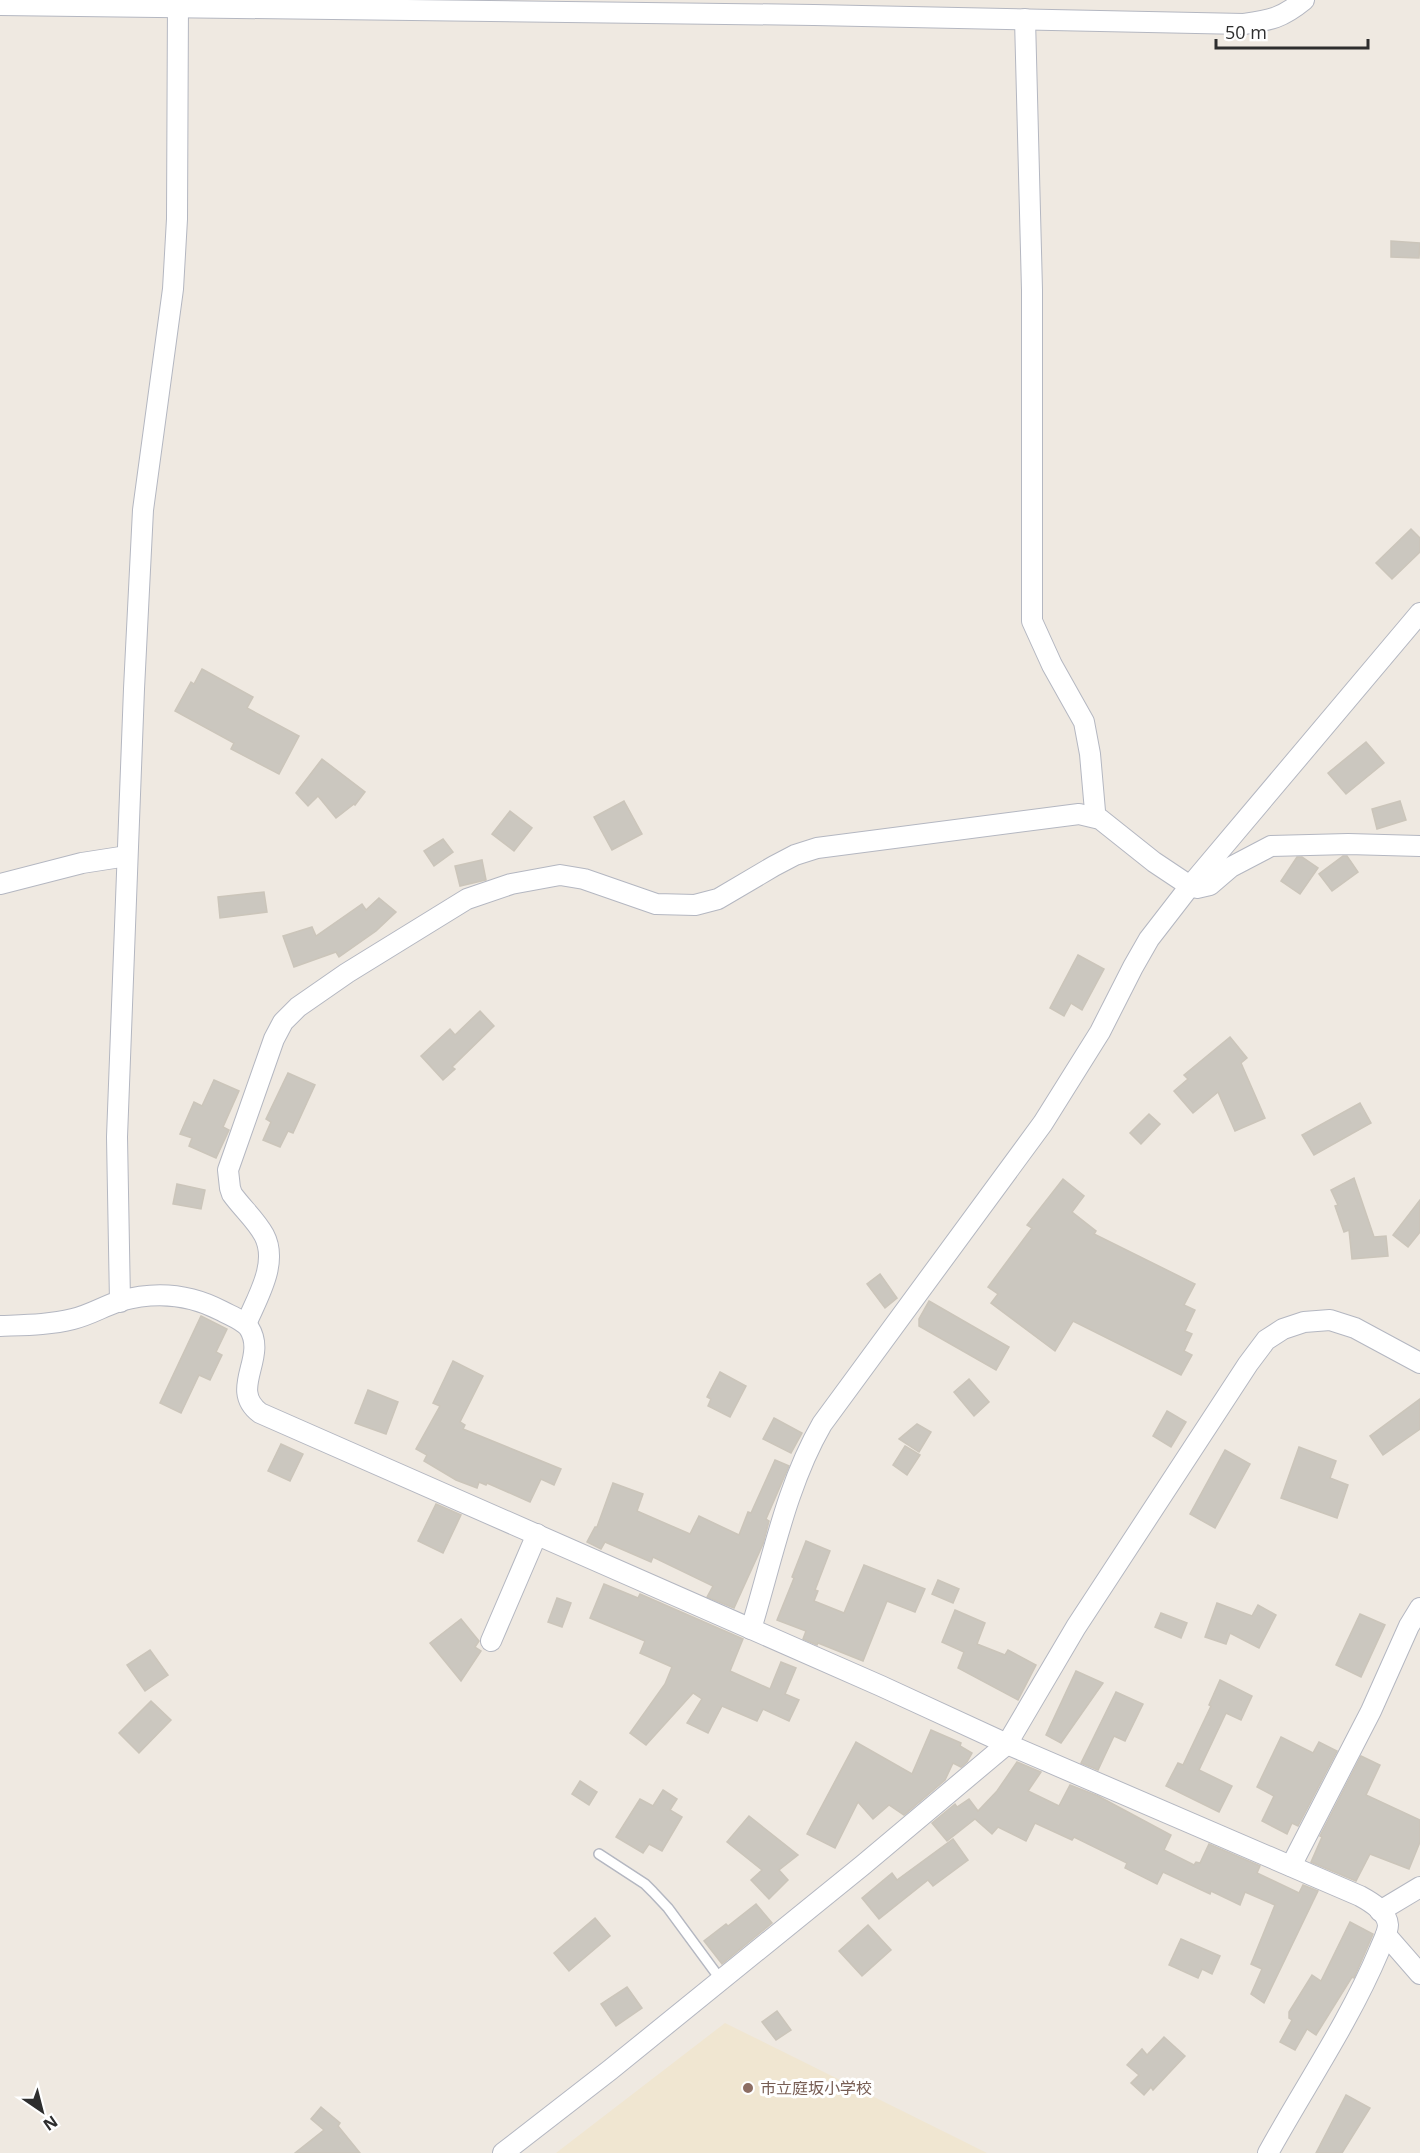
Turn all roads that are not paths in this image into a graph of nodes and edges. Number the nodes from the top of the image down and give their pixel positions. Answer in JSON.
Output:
{"nodes":[{"id":1,"x":1304,"y":0,"type":"edge"},
{"id":2,"x":178,"y":4,"type":"edge"},
{"id":3,"x":0,"y":5,"type":"edge"},
{"id":4,"x":1025,"y":19,"type":"junction"},
{"id":5,"x":1420,"y":613,"type":"edge"},
{"id":6,"x":1093,"y":816,"type":"junction"},
{"id":7,"x":1420,"y":846,"type":"edge"},
{"id":8,"x":127,"y":856,"type":"junction"},
{"id":9,"x":0,"y":884,"type":"edge"},
{"id":10,"x":1190,"y":886,"type":"junction"},
{"id":11,"x":120,"y":1302,"type":"junction"},
{"id":12,"x":246,"y":1324,"type":"junction"},
{"id":13,"x":0,"y":1326,"type":"edge"},
{"id":14,"x":1420,"y":1363,"type":"edge"},
{"id":15,"x":537,"y":1534,"type":"junction"},
{"id":16,"x":1420,"y":1608,"type":"edge"},
{"id":17,"x":751,"y":1629,"type":"junction"},
{"id":18,"x":491,"y":1641,"type":"dead end"},
{"id":19,"x":1006,"y":1744,"type":"junction"},
{"id":20,"x":599,"y":1854,"type":"dead end"},
{"id":21,"x":1291,"y":1866,"type":"junction"},
{"id":22,"x":1420,"y":1887,"type":"edge"},
{"id":23,"x":1380,"y":1911,"type":"junction"},
{"id":24,"x":1386,"y":1935,"type":"junction"},
{"id":25,"x":1420,"y":1974,"type":"edge"},
{"id":26,"x":721,"y":1980,"type":"junction"},
{"id":27,"x":503,"y":2153,"type":"edge"},
{"id":28,"x":1268,"y":2153,"type":"edge"}],
"edges":[{"from":1,"to":4,"type":"street"},
{"from":2,"to":3,"type":"street"},
{"from":2,"to":4,"type":"street"},
{"from":2,"to":8,"type":"street"},
{"from":4,"to":6,"type":"street"},
{"from":5,"to":10,"type":"street"},
{"from":6,"to":10,"type":"street"},
{"from":6,"to":12,"type":"street"},
{"from":7,"to":10,"type":"street"},
{"from":8,"to":9,"type":"street"},
{"from":8,"to":11,"type":"street"},
{"from":10,"to":17,"type":"street"},
{"from":11,"to":12,"type":"street"},
{"from":11,"to":13,"type":"street"},
{"from":12,"to":15,"type":"street"},
{"from":14,"to":19,"type":"street"},
{"from":15,"to":17,"type":"street"},
{"from":15,"to":18,"type":"street"},
{"from":16,"to":21,"type":"street"},
{"from":17,"to":19,"type":"street"},
{"from":19,"to":21,"type":"street"},
{"from":19,"to":26,"type":"street"},
{"from":20,"to":26,"type":"lane"},
{"from":21,"to":23,"type":"street"},
{"from":22,"to":23,"type":"street"},
{"from":23,"to":24,"type":"street"},
{"from":24,"to":25,"type":"street"},
{"from":24,"to":28,"type":"street"},
{"from":26,"to":27,"type":"street"}]}
